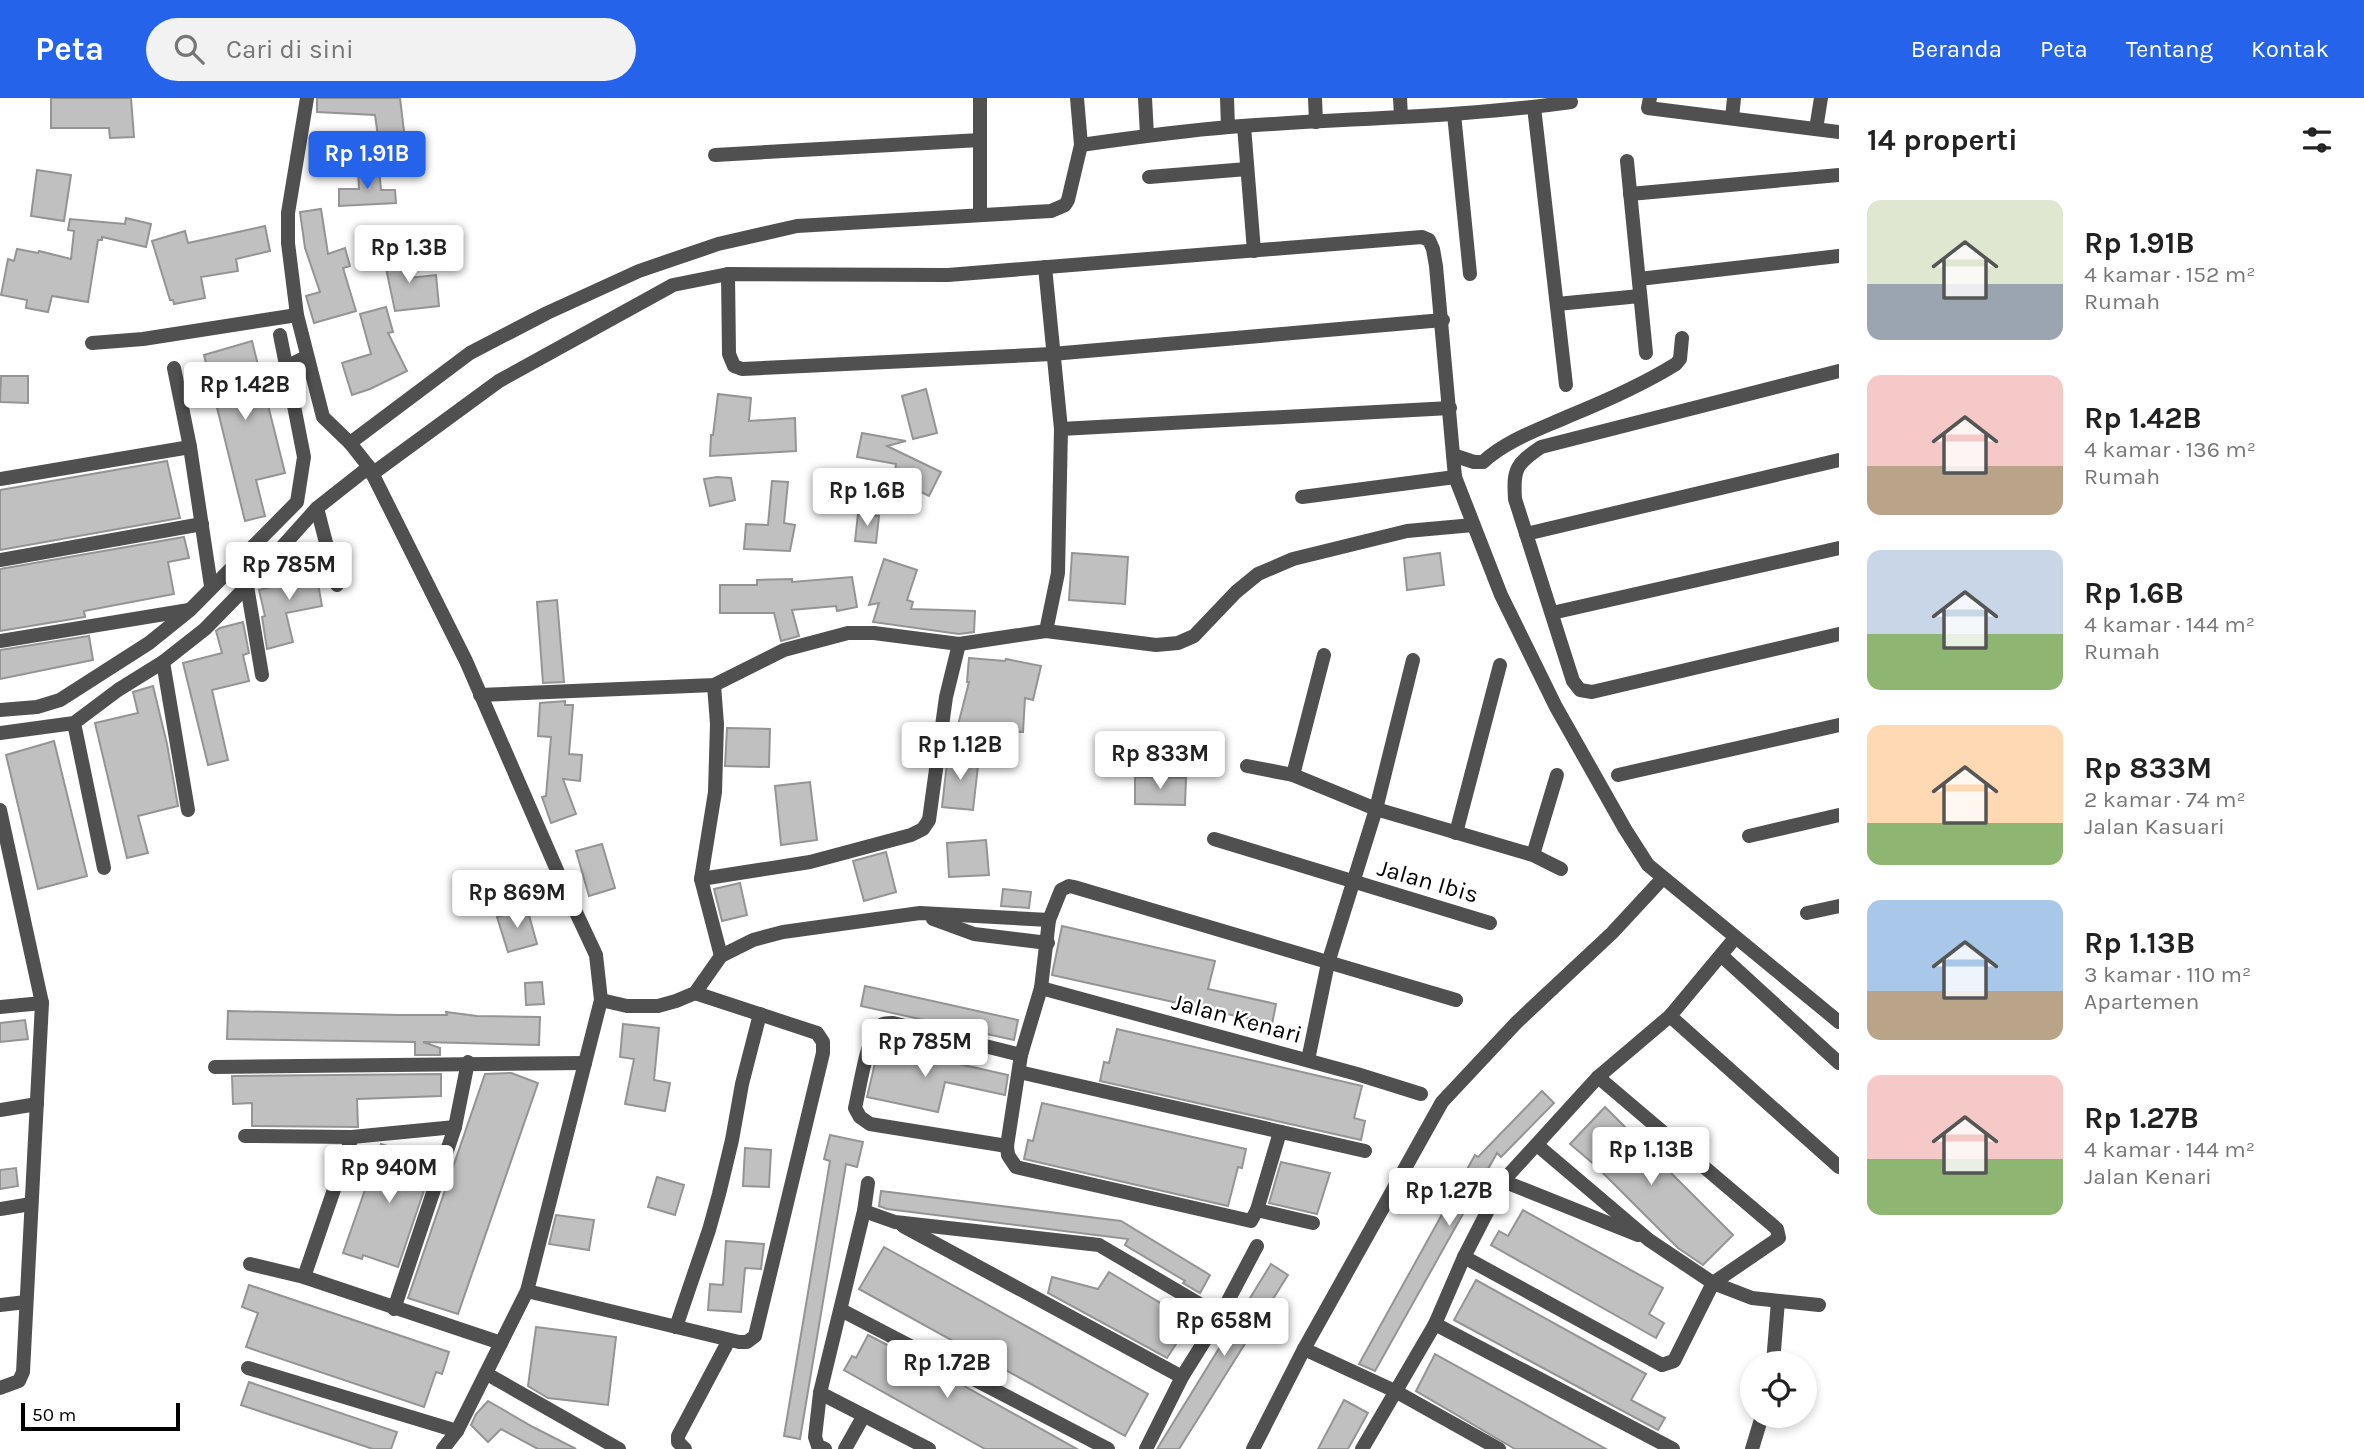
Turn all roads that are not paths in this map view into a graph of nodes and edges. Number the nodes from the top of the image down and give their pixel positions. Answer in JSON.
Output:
{"nodes":[{"id":1,"x":307,"y":98,"type":"edge"},
{"id":2,"x":980,"y":98,"type":"edge"},
{"id":3,"x":1077,"y":98,"type":"edge"},
{"id":4,"x":1145,"y":98,"type":"edge"},
{"id":5,"x":1227,"y":98,"type":"edge"},
{"id":6,"x":1315,"y":98,"type":"edge"},
{"id":7,"x":1400,"y":98,"type":"edge"},
{"id":8,"x":1650,"y":98,"type":"edge"},
{"id":9,"x":1734,"y":98,"type":"edge"},
{"id":10,"x":1821,"y":98,"type":"edge"},
{"id":11,"x":1571,"y":102,"type":"dead end"},
{"id":12,"x":1534,"y":107,"type":"junction"},
{"id":13,"x":1454,"y":114,"type":"junction"},
{"id":14,"x":1401,"y":116,"type":"junction"},
{"id":15,"x":1732,"y":118,"type":"junction"},
{"id":16,"x":1316,"y":122,"type":"junction"},
{"id":17,"x":1244,"y":126,"type":"junction"},
{"id":18,"x":1228,"y":127,"type":"junction"},
{"id":19,"x":1816,"y":129,"type":"junction"},
{"id":20,"x":1839,"y":132,"type":"edge"},
{"id":21,"x":1147,"y":135,"type":"junction"},
{"id":22,"x":980,"y":140,"type":"junction"},
{"id":23,"x":1081,"y":145,"type":"junction"},
{"id":24,"x":715,"y":155,"type":"dead end"},
{"id":25,"x":1627,"y":161,"type":"dead end"},
{"id":26,"x":1247,"y":169,"type":"junction"},
{"id":27,"x":1839,"y":175,"type":"edge"},
{"id":28,"x":1149,"y":177,"type":"dead end"},
{"id":29,"x":1630,"y":194,"type":"junction"},
{"id":30,"x":979,"y":214,"type":"junction"},
{"id":31,"x":1254,"y":251,"type":"junction"},
{"id":32,"x":1839,"y":256,"type":"edge"},
{"id":33,"x":1045,"y":267,"type":"junction"},
{"id":34,"x":728,"y":274,"type":"junction"},
{"id":35,"x":1471,"y":274,"type":"dead end"},
{"id":36,"x":1639,"y":279,"type":"junction"},
{"id":37,"x":1640,"y":296,"type":"junction"},
{"id":38,"x":1557,"y":304,"type":"junction"},
{"id":39,"x":297,"y":315,"type":"junction"},
{"id":40,"x":1443,"y":320,"type":"junction"},
{"id":41,"x":280,"y":335,"type":"dead end"},
{"id":42,"x":1682,"y":338,"type":"dead end"},
{"id":43,"x":92,"y":343,"type":"dead end"},
{"id":44,"x":1646,"y":353,"type":"dead end"},
{"id":45,"x":1052,"y":354,"type":"junction"},
{"id":46,"x":306,"y":357,"type":"junction"},
{"id":47,"x":174,"y":368,"type":"dead end"},
{"id":48,"x":1839,"y":371,"type":"edge"},
{"id":49,"x":288,"y":375,"type":"junction"},
{"id":50,"x":1566,"y":385,"type":"dead end"},
{"id":51,"x":1450,"y":408,"type":"junction"},
{"id":52,"x":1060,"y":429,"type":"junction"},
{"id":53,"x":190,"y":447,"type":"junction"},
{"id":54,"x":1453,"y":455,"type":"junction"},
{"id":55,"x":362,"y":459,"type":"junction"},
{"id":56,"x":1839,"y":460,"type":"edge"},
{"id":57,"x":1455,"y":477,"type":"junction"},
{"id":58,"x":0,"y":479,"type":"edge"},
{"id":59,"x":1302,"y":497,"type":"dead end"},
{"id":60,"x":317,"y":508,"type":"junction"},
{"id":61,"x":202,"y":524,"type":"junction"},
{"id":62,"x":1473,"y":525,"type":"junction"},
{"id":63,"x":1526,"y":534,"type":"junction"},
{"id":64,"x":1839,"y":548,"type":"edge"},
{"id":65,"x":0,"y":560,"type":"edge"},
{"id":66,"x":211,"y":586,"type":"junction"},
{"id":67,"x":247,"y":586,"type":"junction"},
{"id":68,"x":337,"y":586,"type":"dead end"},
{"id":69,"x":190,"y":610,"type":"junction"},
{"id":70,"x":1552,"y":613,"type":"junction"},
{"id":71,"x":1046,"y":631,"type":"junction"},
{"id":72,"x":1839,"y":634,"type":"edge"},
{"id":73,"x":0,"y":641,"type":"edge"},
{"id":74,"x":959,"y":644,"type":"junction"},
{"id":75,"x":1324,"y":654,"type":"dead end"},
{"id":76,"x":1413,"y":660,"type":"dead end"},
{"id":77,"x":163,"y":662,"type":"junction"},
{"id":78,"x":1500,"y":665,"type":"dead end"},
{"id":79,"x":262,"y":675,"type":"dead end"},
{"id":80,"x":714,"y":685,"type":"junction"},
{"id":81,"x":480,"y":695,"type":"junction"},
{"id":82,"x":0,"y":710,"type":"edge"},
{"id":83,"x":74,"y":723,"type":"junction"},
{"id":84,"x":1839,"y":725,"type":"edge"},
{"id":85,"x":0,"y":733,"type":"edge"},
{"id":86,"x":1247,"y":766,"type":"dead end"},
{"id":87,"x":1293,"y":775,"type":"junction"},
{"id":88,"x":1557,"y":775,"type":"dead end"},
{"id":89,"x":1618,"y":775,"type":"dead end"},
{"id":90,"x":1376,"y":809,"type":"junction"},
{"id":91,"x":0,"y":810,"type":"edge"},
{"id":92,"x":188,"y":810,"type":"dead end"},
{"id":93,"x":1839,"y":815,"type":"edge"},
{"id":94,"x":1456,"y":833,"type":"junction"},
{"id":95,"x":1749,"y":836,"type":"dead end"},
{"id":96,"x":1214,"y":839,"type":"dead end"},
{"id":97,"x":1533,"y":855,"type":"junction"},
{"id":98,"x":104,"y":868,"type":"dead end"},
{"id":99,"x":1561,"y":869,"type":"dead end"},
{"id":100,"x":1663,"y":878,"type":"junction"},
{"id":101,"x":701,"y":879,"type":"junction"},
{"id":102,"x":1352,"y":883,"type":"junction"},
{"id":103,"x":1839,"y":906,"type":"edge"},
{"id":104,"x":1807,"y":913,"type":"dead end"},
{"id":105,"x":920,"y":914,"type":"junction"},
{"id":106,"x":1049,"y":920,"type":"junction"},
{"id":107,"x":1490,"y":923,"type":"dead end"},
{"id":108,"x":1735,"y":938,"type":"junction"},
{"id":109,"x":1048,"y":943,"type":"junction"},
{"id":110,"x":721,"y":956,"type":"junction"},
{"id":111,"x":1722,"y":956,"type":"junction"},
{"id":112,"x":1328,"y":962,"type":"junction"},
{"id":113,"x":1041,"y":988,"type":"junction"},
{"id":114,"x":695,"y":993,"type":"junction"},
{"id":115,"x":601,"y":1000,"type":"junction"},
{"id":116,"x":1456,"y":1000,"type":"dead end"},
{"id":117,"x":42,"y":1003,"type":"junction"},
{"id":118,"x":0,"y":1007,"type":"edge"},
{"id":119,"x":760,"y":1014,"type":"junction"},
{"id":120,"x":1670,"y":1016,"type":"junction"},
{"id":121,"x":1839,"y":1022,"type":"edge"},
{"id":122,"x":1021,"y":1055,"type":"junction"},
{"id":123,"x":1308,"y":1060,"type":"junction"},
{"id":124,"x":468,"y":1062,"type":"junction"},
{"id":125,"x":585,"y":1063,"type":"junction"},
{"id":126,"x":1839,"y":1063,"type":"edge"},
{"id":127,"x":215,"y":1067,"type":"dead end"},
{"id":128,"x":1019,"y":1072,"type":"junction"},
{"id":129,"x":1598,"y":1077,"type":"junction"},
{"id":130,"x":1421,"y":1094,"type":"dead end"},
{"id":131,"x":37,"y":1104,"type":"junction"},
{"id":132,"x":0,"y":1110,"type":"edge"},
{"id":133,"x":454,"y":1127,"type":"junction"},
{"id":134,"x":1280,"y":1132,"type":"junction"},
{"id":135,"x":245,"y":1136,"type":"dead end"},
{"id":136,"x":352,"y":1137,"type":"junction"},
{"id":137,"x":1537,"y":1145,"type":"junction"},
{"id":138,"x":1007,"y":1146,"type":"junction"},
{"id":139,"x":1365,"y":1151,"type":"dead end"},
{"id":140,"x":1839,"y":1167,"type":"edge"},
{"id":141,"x":1503,"y":1181,"type":"junction"},
{"id":142,"x":868,"y":1182,"type":"dead end"},
{"id":143,"x":31,"y":1203,"type":"junction"},
{"id":144,"x":0,"y":1209,"type":"edge"},
{"id":145,"x":1257,"y":1210,"type":"junction"},
{"id":146,"x":864,"y":1211,"type":"junction"},
{"id":147,"x":895,"y":1222,"type":"junction"},
{"id":148,"x":1313,"y":1223,"type":"dead end"},
{"id":149,"x":1649,"y":1240,"type":"junction"},
{"id":150,"x":1257,"y":1246,"type":"dead end"},
{"id":151,"x":1464,"y":1257,"type":"junction"},
{"id":152,"x":250,"y":1264,"type":"dead end"},
{"id":153,"x":304,"y":1277,"type":"junction"},
{"id":154,"x":1713,"y":1283,"type":"junction"},
{"id":155,"x":527,"y":1291,"type":"junction"},
{"id":156,"x":1778,"y":1301,"type":"junction"},
{"id":157,"x":26,"y":1302,"type":"junction"},
{"id":158,"x":0,"y":1305,"type":"edge"},
{"id":159,"x":1819,"y":1305,"type":"dead end"},
{"id":160,"x":394,"y":1308,"type":"junction"},
{"id":161,"x":841,"y":1310,"type":"junction"},
{"id":162,"x":1220,"y":1316,"type":"junction"},
{"id":163,"x":1435,"y":1324,"type":"junction"},
{"id":164,"x":676,"y":1327,"type":"junction"},
{"id":165,"x":729,"y":1340,"type":"junction"},
{"id":166,"x":501,"y":1343,"type":"junction"},
{"id":167,"x":1304,"y":1349,"type":"junction"},
{"id":168,"x":1774,"y":1351,"type":"edge"},
{"id":169,"x":248,"y":1368,"type":"dead end"},
{"id":170,"x":487,"y":1374,"type":"junction"},
{"id":171,"x":1182,"y":1377,"type":"junction"},
{"id":172,"x":0,"y":1388,"type":"edge"},
{"id":173,"x":1395,"y":1391,"type":"junction"},
{"id":174,"x":820,"y":1393,"type":"junction"},
{"id":175,"x":863,"y":1417,"type":"junction"},
{"id":176,"x":1758,"y":1428,"type":"edge"},
{"id":177,"x":457,"y":1431,"type":"junction"},
{"id":178,"x":443,"y":1449,"type":"edge"},
{"id":179,"x":619,"y":1449,"type":"edge"},
{"id":180,"x":685,"y":1449,"type":"edge"},
{"id":181,"x":824,"y":1449,"type":"edge"},
{"id":182,"x":845,"y":1449,"type":"edge"},
{"id":183,"x":929,"y":1449,"type":"edge"},
{"id":184,"x":1108,"y":1449,"type":"edge"},
{"id":185,"x":1146,"y":1449,"type":"edge"},
{"id":186,"x":1253,"y":1449,"type":"edge"},
{"id":187,"x":1362,"y":1449,"type":"edge"},
{"id":188,"x":1499,"y":1449,"type":"edge"},
{"id":189,"x":1673,"y":1449,"type":"edge"},
{"id":190,"x":1752,"y":1449,"type":"edge"}],
"edges":[{"from":1,"to":39,"type":"street"},
{"from":2,"to":22,"type":"street"},
{"from":3,"to":23,"type":"street"},
{"from":4,"to":21,"type":"street"},
{"from":5,"to":18,"type":"street"},
{"from":6,"to":16,"type":"street"},
{"from":7,"to":14,"type":"street"},
{"from":8,"to":15,"type":"street"},
{"from":9,"to":15,"type":"street"},
{"from":10,"to":19,"type":"street"},
{"from":11,"to":12,"type":"street"},
{"from":12,"to":13,"type":"street"},
{"from":12,"to":38,"type":"street"},
{"from":13,"to":14,"type":"street"},
{"from":13,"to":35,"type":"street"},
{"from":14,"to":16,"type":"street"},
{"from":15,"to":19,"type":"street"},
{"from":16,"to":17,"type":"street"},
{"from":17,"to":18,"type":"street"},
{"from":17,"to":26,"type":"street"},
{"from":18,"to":21,"type":"street"},
{"from":19,"to":20,"type":"street"},
{"from":21,"to":23,"type":"street"},
{"from":22,"to":24,"type":"street"},
{"from":22,"to":30,"type":"street"},
{"from":23,"to":30,"type":"street"},
{"from":25,"to":29,"type":"street"},
{"from":26,"to":28,"type":"street"},
{"from":26,"to":31,"type":"street"},
{"from":27,"to":29,"type":"street"},
{"from":29,"to":36,"type":"street"},
{"from":30,"to":55,"type":"street"},
{"from":31,"to":33,"type":"street"},
{"from":31,"to":40,"type":"street"},
{"from":32,"to":36,"type":"street"},
{"from":33,"to":34,"type":"street"},
{"from":33,"to":45,"type":"street"},
{"from":34,"to":45,"type":"street"},
{"from":34,"to":55,"type":"street"},
{"from":36,"to":37,"type":"street"},
{"from":37,"to":38,"type":"street"},
{"from":37,"to":44,"type":"street"},
{"from":38,"to":50,"type":"street"},
{"from":39,"to":43,"type":"street"},
{"from":39,"to":46,"type":"street"},
{"from":40,"to":45,"type":"street"},
{"from":40,"to":51,"type":"street"},
{"from":41,"to":49,"type":"street"},
{"from":42,"to":54,"type":"street"},
{"from":45,"to":52,"type":"street"},
{"from":46,"to":49,"type":"street"},
{"from":46,"to":55,"type":"street"},
{"from":47,"to":53,"type":"street"},
{"from":48,"to":63,"type":"street"},
{"from":49,"to":66,"type":"street"},
{"from":51,"to":52,"type":"street"},
{"from":51,"to":54,"type":"street"},
{"from":52,"to":71,"type":"street"},
{"from":53,"to":58,"type":"street"},
{"from":53,"to":61,"type":"street"},
{"from":54,"to":57,"type":"street"},
{"from":55,"to":60,"type":"street"},
{"from":55,"to":81,"type":"street"},
{"from":56,"to":63,"type":"street"},
{"from":57,"to":59,"type":"street"},
{"from":57,"to":62,"type":"street"},
{"from":60,"to":67,"type":"street"},
{"from":60,"to":68,"type":"street"},
{"from":61,"to":65,"type":"street"},
{"from":61,"to":66,"type":"street"},
{"from":62,"to":71,"type":"street"},
{"from":62,"to":100,"type":"street"},
{"from":63,"to":70,"type":"street"},
{"from":64,"to":70,"type":"street"},
{"from":66,"to":69,"type":"street"},
{"from":67,"to":77,"type":"street"},
{"from":67,"to":79,"type":"street"},
{"from":69,"to":73,"type":"street"},
{"from":69,"to":82,"type":"street"},
{"from":70,"to":72,"type":"street"},
{"from":71,"to":74,"type":"street"},
{"from":74,"to":80,"type":"street"},
{"from":74,"to":101,"type":"street"},
{"from":75,"to":87,"type":"street"},
{"from":76,"to":90,"type":"street"},
{"from":77,"to":83,"type":"street"},
{"from":77,"to":92,"type":"street"},
{"from":78,"to":94,"type":"street"},
{"from":80,"to":81,"type":"street"},
{"from":80,"to":101,"type":"street"},
{"from":81,"to":115,"type":"street"},
{"from":83,"to":85,"type":"street"},
{"from":83,"to":98,"type":"street"},
{"from":84,"to":89,"type":"street"},
{"from":86,"to":87,"type":"street"},
{"from":87,"to":90,"type":"street"},
{"from":88,"to":97,"type":"street"},
{"from":90,"to":94,"type":"street"},
{"from":90,"to":102,"type":"street"},
{"from":91,"to":117,"type":"street"},
{"from":93,"to":95,"type":"street"},
{"from":94,"to":97,"type":"street"},
{"from":96,"to":102,"type":"street","name":"Jalan Ibis"},
{"from":97,"to":99,"type":"street"},
{"from":100,"to":108,"type":"street"},
{"from":100,"to":167,"type":"street"},
{"from":101,"to":110,"type":"street"},
{"from":102,"to":107,"type":"street","name":"Jalan Ibis"},
{"from":102,"to":112,"type":"street"},
{"from":103,"to":104,"type":"street"},
{"from":105,"to":106,"type":"street"},
{"from":105,"to":109,"type":"street"},
{"from":105,"to":110,"type":"street"},
{"from":106,"to":109,"type":"street"},
{"from":106,"to":112,"type":"street"},
{"from":108,"to":111,"type":"street"},
{"from":108,"to":121,"type":"street"},
{"from":109,"to":113,"type":"street"},
{"from":110,"to":114,"type":"street"},
{"from":111,"to":120,"type":"street"},
{"from":111,"to":126,"type":"street"},
{"from":112,"to":116,"type":"street"},
{"from":112,"to":123,"type":"street"},
{"from":113,"to":122,"type":"street"},
{"from":113,"to":123,"type":"street","name":"Jalan Kenari"},
{"from":114,"to":115,"type":"street"},
{"from":114,"to":119,"type":"street"},
{"from":115,"to":125,"type":"street"},
{"from":117,"to":118,"type":"street"},
{"from":117,"to":131,"type":"street"},
{"from":119,"to":164,"type":"street"},
{"from":119,"to":165,"type":"street"},
{"from":120,"to":129,"type":"street"},
{"from":120,"to":140,"type":"street"},
{"from":122,"to":128,"type":"street"},
{"from":122,"to":138,"type":"street"},
{"from":123,"to":130,"type":"street","name":"Jalan Kenari"},
{"from":124,"to":125,"type":"street"},
{"from":124,"to":127,"type":"street"},
{"from":124,"to":133,"type":"street"},
{"from":125,"to":155,"type":"street"},
{"from":128,"to":134,"type":"street"},
{"from":128,"to":138,"type":"street"},
{"from":129,"to":137,"type":"street"},
{"from":129,"to":154,"type":"street"},
{"from":131,"to":132,"type":"street"},
{"from":131,"to":143,"type":"street"},
{"from":133,"to":136,"type":"street"},
{"from":133,"to":160,"type":"street"},
{"from":134,"to":139,"type":"street"},
{"from":134,"to":145,"type":"street"},
{"from":135,"to":136,"type":"street"},
{"from":136,"to":153,"type":"street"},
{"from":137,"to":141,"type":"street"},
{"from":137,"to":149,"type":"street"},
{"from":138,"to":145,"type":"street"},
{"from":141,"to":149,"type":"street"},
{"from":141,"to":151,"type":"street"},
{"from":142,"to":146,"type":"street"},
{"from":143,"to":144,"type":"street"},
{"from":143,"to":157,"type":"street"},
{"from":145,"to":148,"type":"street"},
{"from":146,"to":147,"type":"street"},
{"from":146,"to":161,"type":"street"},
{"from":147,"to":162,"type":"street"},
{"from":147,"to":171,"type":"street"},
{"from":149,"to":154,"type":"street"},
{"from":150,"to":162,"type":"street"},
{"from":151,"to":154,"type":"street"},
{"from":151,"to":163,"type":"street"},
{"from":152,"to":153,"type":"street"},
{"from":153,"to":160,"type":"street"},
{"from":154,"to":156,"type":"street"},
{"from":155,"to":164,"type":"street"},
{"from":155,"to":166,"type":"street"},
{"from":156,"to":159,"type":"street"},
{"from":156,"to":168,"type":"street"},
{"from":157,"to":158,"type":"street"},
{"from":157,"to":172,"type":"street"},
{"from":160,"to":166,"type":"street"},
{"from":161,"to":174,"type":"street"},
{"from":161,"to":184,"type":"street"},
{"from":162,"to":171,"type":"street"},
{"from":163,"to":173,"type":"street"},
{"from":163,"to":189,"type":"street"},
{"from":164,"to":165,"type":"street"},
{"from":165,"to":180,"type":"street"},
{"from":166,"to":170,"type":"street"},
{"from":167,"to":173,"type":"street"},
{"from":167,"to":186,"type":"street"},
{"from":169,"to":177,"type":"street"},
{"from":170,"to":177,"type":"street"},
{"from":170,"to":179,"type":"street"},
{"from":171,"to":185,"type":"street"},
{"from":173,"to":187,"type":"street"},
{"from":173,"to":188,"type":"street"},
{"from":174,"to":175,"type":"street"},
{"from":174,"to":181,"type":"street"},
{"from":175,"to":182,"type":"street"},
{"from":175,"to":183,"type":"street"},
{"from":176,"to":190,"type":"street"},
{"from":177,"to":178,"type":"street"}]}
